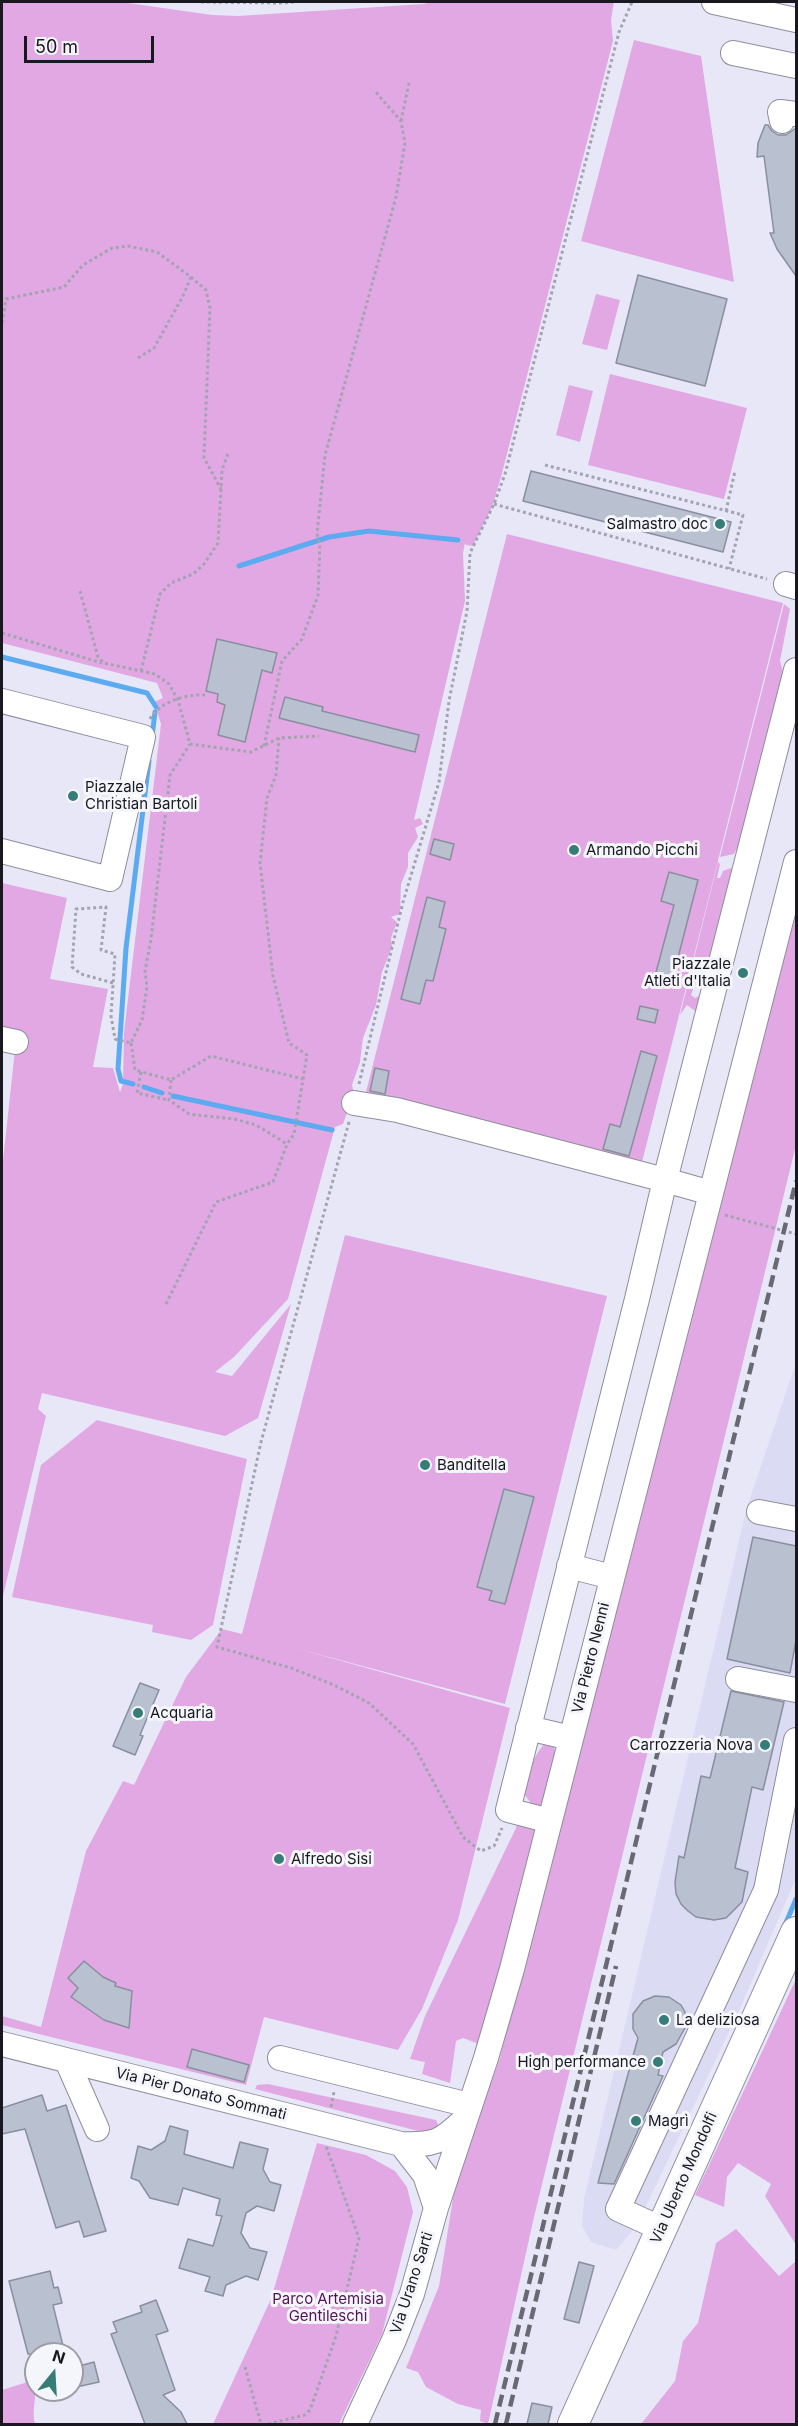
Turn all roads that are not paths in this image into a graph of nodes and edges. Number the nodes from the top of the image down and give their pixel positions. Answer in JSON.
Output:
{"nodes":[{"id":1,"x":714,"y":2,"type":"edge"},
{"id":2,"x":796,"y":20,"type":"edge"},
{"id":3,"x":733,"y":53,"type":"dead end"},
{"id":4,"x":796,"y":66,"type":"edge"},
{"id":5,"x":796,"y":670,"type":"edge"},
{"id":6,"x":2,"y":701,"type":"edge"},
{"id":7,"x":2,"y":851,"type":"edge"},
{"id":8,"x":796,"y":862,"type":"edge"},
{"id":9,"x":354,"y":1103,"type":"road end"},
{"id":10,"x":664,"y":1180,"type":"junction"},
{"id":11,"x":708,"y":1201,"type":"junction"},
{"id":12,"x":759,"y":1512,"type":"dead end"},
{"id":13,"x":796,"y":1519,"type":"edge"},
{"id":14,"x":569,"y":1566,"type":"junction"},
{"id":15,"x":612,"y":1577,"type":"junction"},
{"id":16,"x":738,"y":1679,"type":"dead end"},
{"id":17,"x":796,"y":1690,"type":"edge"},
{"id":18,"x":528,"y":1728,"type":"junction"},
{"id":19,"x":571,"y":1738,"type":"junction"},
{"id":20,"x":796,"y":1740,"type":"edge"},
{"id":21,"x":550,"y":1821,"type":"junction"},
{"id":22,"x":796,"y":1932,"type":"edge"},
{"id":23,"x":2,"y":2044,"type":"edge"},
{"id":24,"x":280,"y":2058,"type":"dead end"},
{"id":25,"x":67,"y":2061,"type":"junction"},
{"id":26,"x":466,"y":2112,"type":"junction"},
{"id":27,"x":97,"y":2129,"type":"dead end"},
{"id":28,"x":401,"y":2144,"type":"junction"},
{"id":29,"x":454,"y":2153,"type":"junction"},
{"id":30,"x":436,"y":2208,"type":"junction"},
{"id":31,"x":662,"y":2229,"type":"junction"},
{"id":32,"x":355,"y":2424,"type":"edge"},
{"id":33,"x":573,"y":2424,"type":"edge"}],
"edges":[{"from":1,"to":2,"type":"street"},
{"from":3,"to":4,"type":"street"},
{"from":5,"to":10,"type":"street"},
{"from":6,"to":7,"type":"street"},
{"from":8,"to":11,"type":"street","name":"Via Pietro Nenni"},
{"from":9,"to":10,"type":"street"},
{"from":10,"to":11,"type":"street"},
{"from":10,"to":14,"type":"street"},
{"from":11,"to":15,"type":"street","name":"Via Pietro Nenni"},
{"from":12,"to":13,"type":"street"},
{"from":14,"to":15,"type":"street"},
{"from":14,"to":18,"type":"street"},
{"from":15,"to":19,"type":"street","name":"Via Pietro Nenni"},
{"from":16,"to":17,"type":"street"},
{"from":18,"to":19,"type":"street"},
{"from":18,"to":21,"type":"street"},
{"from":19,"to":21,"type":"street","name":"Via Pietro Nenni"},
{"from":20,"to":31,"type":"street"},
{"from":21,"to":26,"type":"street","name":"Via Pietro Nenni"},
{"from":22,"to":31,"type":"main road","name":"Via Uberto Mondolfi"},
{"from":23,"to":25,"type":"street","name":"Via Pier Donato Sommati"},
{"from":24,"to":26,"type":"street"},
{"from":25,"to":27,"type":"street"},
{"from":25,"to":28,"type":"street","name":"Via Pier Donato Sommati"},
{"from":26,"to":28,"type":"street","name":"Via Pietro Nenni"},
{"from":26,"to":29,"type":"street","name":"Via Pietro Nenni"},
{"from":28,"to":29,"type":"street"},
{"from":28,"to":30,"type":"street"},
{"from":29,"to":30,"type":"street","name":"Via Pietro Nenni"},
{"from":30,"to":32,"type":"street","name":"Via Urano Sarti"},
{"from":31,"to":33,"type":"main road","name":"Via Uberto Mondolfi"}]}
